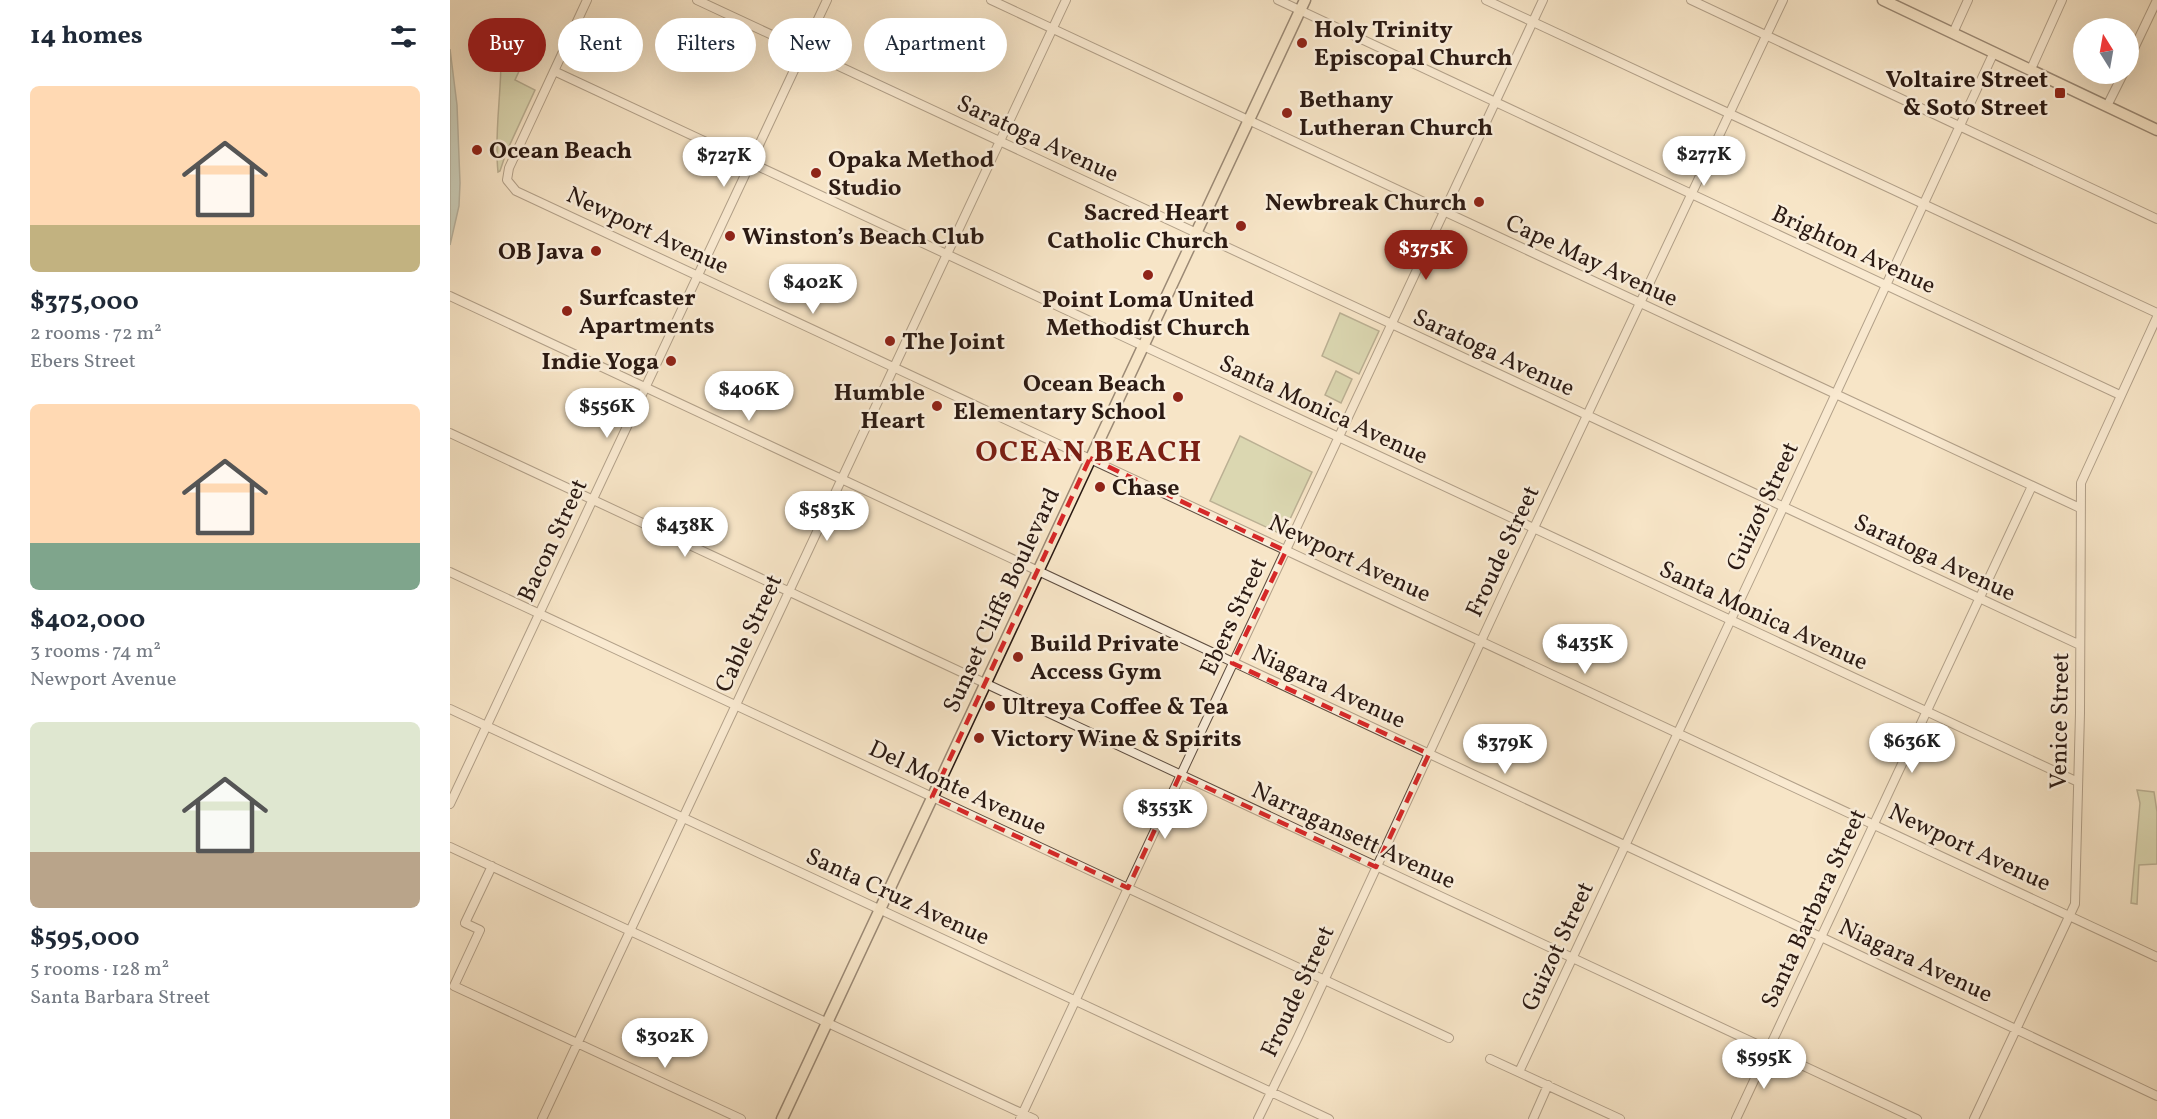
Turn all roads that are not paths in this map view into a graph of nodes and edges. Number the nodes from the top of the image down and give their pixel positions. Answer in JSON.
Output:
{"nodes":[{"id":1,"x":587,"y":0,"type":"edge"},
{"id":2,"x":697,"y":0,"type":"edge"},
{"id":3,"x":827,"y":0,"type":"edge"},
{"id":4,"x":991,"y":0,"type":"edge"},
{"id":5,"x":1066,"y":0,"type":"edge"},
{"id":6,"x":1278,"y":0,"type":"edge"},
{"id":7,"x":1486,"y":0,"type":"edge"},
{"id":8,"x":1543,"y":0,"type":"edge"},
{"id":9,"x":1691,"y":0,"type":"edge"},
{"id":10,"x":1783,"y":0,"type":"edge"},
{"id":11,"x":1883,"y":0,"type":"edge"},
{"id":12,"x":1968,"y":0,"type":"edge"},
{"id":13,"x":2062,"y":0,"type":"edge"},
{"id":14,"x":2157,"y":0,"type":"edge"},
{"id":15,"x":1302,"y":5,"type":"edge"},
{"id":16,"x":819,"y":18,"type":"edge"},
{"id":17,"x":1533,"y":21,"type":"junction"},
{"id":18,"x":1053,"y":29,"type":"junction"},
{"id":19,"x":768,"y":33,"type":"edge"},
{"id":20,"x":1953,"y":33,"type":"junction"},
{"id":21,"x":1766,"y":35,"type":"junction"},
{"id":22,"x":2139,"y":38,"type":"edge"},
{"id":23,"x":1994,"y":52,"type":"junction"},
{"id":24,"x":2031,"y":69,"type":"junction"},
{"id":25,"x":554,"y":71,"type":"junction"},
{"id":26,"x":794,"y":72,"type":"edge"},
{"id":27,"x":851,"y":72,"type":"edge"},
{"id":28,"x":2117,"y":84,"type":"edge"},
{"id":29,"x":1495,"y":102,"type":"junction"},
{"id":30,"x":2107,"y":106,"type":"junction"},
{"id":31,"x":1729,"y":114,"type":"junction"},
{"id":32,"x":1249,"y":120,"type":"junction"},
{"id":33,"x":1959,"y":126,"type":"junction"},
{"id":34,"x":2157,"y":130,"type":"edge"},
{"id":35,"x":1000,"y":141,"type":"junction"},
{"id":36,"x":751,"y":162,"type":"junction"},
{"id":37,"x":1691,"y":195,"type":"junction"},
{"id":38,"x":1923,"y":204,"type":"junction"},
{"id":39,"x":1445,"y":213,"type":"junction"},
{"id":40,"x":2157,"y":219,"type":"edge"},
{"id":41,"x":1196,"y":234,"type":"junction"},
{"id":42,"x":946,"y":254,"type":"junction"},
{"id":43,"x":698,"y":275,"type":"junction"},
{"id":44,"x":1887,"y":284,"type":"junction"},
{"id":45,"x":450,"y":297,"type":"edge"},
{"id":46,"x":1640,"y":304,"type":"junction"},
{"id":47,"x":2157,"y":315,"type":"edge"},
{"id":48,"x":1391,"y":324,"type":"junction"},
{"id":49,"x":1143,"y":346,"type":"junction"},
{"id":50,"x":895,"y":367,"type":"junction"},
{"id":51,"x":645,"y":388,"type":"junction"},
{"id":52,"x":1836,"y":395,"type":"junction"},
{"id":53,"x":2120,"y":395,"type":"junction"},
{"id":54,"x":1586,"y":417,"type":"junction"},
{"id":55,"x":450,"y":433,"type":"edge"},
{"id":56,"x":1338,"y":437,"type":"junction"},
{"id":57,"x":1090,"y":458,"type":"junction"},
{"id":58,"x":842,"y":480,"type":"junction"},
{"id":59,"x":2032,"y":486,"type":"junction"},
{"id":60,"x":592,"y":500,"type":"junction"},
{"id":61,"x":1782,"y":508,"type":"junction"},
{"id":62,"x":2080,"y":508,"type":"junction"},
{"id":63,"x":1534,"y":529,"type":"junction"},
{"id":64,"x":1286,"y":550,"type":"junction"},
{"id":65,"x":1037,"y":571,"type":"junction"},
{"id":66,"x":450,"y":572,"type":"edge"},
{"id":67,"x":789,"y":592,"type":"junction"},
{"id":68,"x":1979,"y":599,"type":"junction"},
{"id":69,"x":539,"y":613,"type":"junction"},
{"id":70,"x":1730,"y":620,"type":"junction"},
{"id":71,"x":1482,"y":641,"type":"junction"},
{"id":72,"x":2080,"y":645,"type":"junction"},
{"id":73,"x":1232,"y":663,"type":"junction"},
{"id":74,"x":985,"y":684,"type":"junction"},
{"id":75,"x":736,"y":705,"type":"junction"},
{"id":76,"x":450,"y":709,"type":"edge"},
{"id":77,"x":1927,"y":712,"type":"junction"},
{"id":78,"x":487,"y":725,"type":"junction"},
{"id":79,"x":1677,"y":733,"type":"junction"},
{"id":80,"x":1430,"y":754,"type":"junction"},
{"id":81,"x":1180,"y":775,"type":"junction"},
{"id":82,"x":2078,"y":782,"type":"junction"},
{"id":83,"x":932,"y":797,"type":"junction"},
{"id":84,"x":450,"y":804,"type":"edge"},
{"id":85,"x":684,"y":818,"type":"junction"},
{"id":86,"x":1873,"y":824,"type":"junction"},
{"id":87,"x":450,"y":846,"type":"edge"},
{"id":88,"x":1624,"y":846,"type":"junction"},
{"id":89,"x":492,"y":866,"type":"junction"},
{"id":90,"x":1376,"y":867,"type":"junction"},
{"id":91,"x":1128,"y":888,"type":"junction"},
{"id":92,"x":879,"y":910,"type":"junction"},
{"id":93,"x":2069,"y":916,"type":"junction"},
{"id":94,"x":631,"y":931,"type":"junction"},
{"id":95,"x":1821,"y":937,"type":"junction"},
{"id":96,"x":2157,"y":957,"type":"edge"},
{"id":97,"x":1573,"y":958,"type":"junction"},
{"id":98,"x":1323,"y":980,"type":"junction"},
{"id":99,"x":1075,"y":1002,"type":"junction"},
{"id":100,"x":827,"y":1023,"type":"junction"},
{"id":101,"x":2016,"y":1029,"type":"junction"},
{"id":102,"x":1449,"y":1038,"type":"dead end"},
{"id":103,"x":577,"y":1043,"type":"junction"},
{"id":104,"x":1768,"y":1050,"type":"junction"},
{"id":105,"x":1490,"y":1059,"type":"dead end"},
{"id":106,"x":1519,"y":1072,"type":"junction"},
{"id":107,"x":1548,"y":1085,"type":"junction"},
{"id":108,"x":1272,"y":1091,"type":"junction"},
{"id":109,"x":2157,"y":1096,"type":"edge"},
{"id":110,"x":1021,"y":1116,"type":"edge"},
{"id":111,"x":542,"y":1119,"type":"edge"},
{"id":112,"x":741,"y":1119,"type":"edge"},
{"id":113,"x":782,"y":1119,"type":"edge"},
{"id":114,"x":1034,"y":1119,"type":"edge"},
{"id":115,"x":1258,"y":1119,"type":"edge"},
{"id":116,"x":1329,"y":1119,"type":"edge"},
{"id":117,"x":1533,"y":1119,"type":"edge"},
{"id":118,"x":1620,"y":1119,"type":"edge"},
{"id":119,"x":1736,"y":1119,"type":"edge"},
{"id":120,"x":1917,"y":1119,"type":"edge"},
{"id":121,"x":1974,"y":1119,"type":"edge"}],
"edges":[{"from":1,"to":25,"type":"street"},
{"from":2,"to":19,"type":"street","name":"Saratoga Avenue"},
{"from":3,"to":16,"type":"street","name":"Bacon Street"},
{"from":4,"to":18,"type":"street","name":"Cape May Avenue"},
{"from":5,"to":18,"type":"street","name":"Cable Street"},
{"from":6,"to":15,"type":"street","name":"Brighton Avenue"},
{"from":7,"to":17,"type":"street"},
{"from":8,"to":17,"type":"street","name":"Ebers Street"},
{"from":9,"to":21,"type":"street"},
{"from":10,"to":21,"type":"street","name":"Froude Street"},
{"from":11,"to":20,"type":"main road"},
{"from":12,"to":20,"type":"street"},
{"from":13,"to":24,"type":"street"},
{"from":14,"to":22,"type":"street"},
{"from":15,"to":29,"type":"street","name":"Brighton Avenue"},
{"from":15,"to":32,"type":"main road","name":"Sunset Cliffs Boulevard"},
{"from":17,"to":29,"type":"street","name":"Ebers Street"},
{"from":17,"to":31,"type":"street"},
{"from":18,"to":32,"type":"street","name":"Cape May Avenue"},
{"from":18,"to":35,"type":"street","name":"Cable Street"},
{"from":20,"to":23,"type":"main road"},
{"from":21,"to":31,"type":"street","name":"Froude Street"},
{"from":21,"to":33,"type":"street"},
{"from":23,"to":24,"type":"main road"},
{"from":23,"to":33,"type":"street","name":"Guizot Street"},
{"from":24,"to":30,"type":"main road"},
{"from":25,"to":36,"type":"street","name":"Santa Monica Avenue"},
{"from":25,"to":43,"type":"street","name":"Newport Avenue"},
{"from":26,"to":36,"type":"street","name":"Bacon Street"},
{"from":27,"to":35,"type":"street","name":"Saratoga Avenue"},
{"from":28,"to":30,"type":"street"},
{"from":29,"to":37,"type":"street","name":"Brighton Avenue"},
{"from":29,"to":39,"type":"street","name":"Ebers Street"},
{"from":30,"to":34,"type":"main road"},
{"from":31,"to":37,"type":"street","name":"Froude Street"},
{"from":31,"to":38,"type":"street"},
{"from":32,"to":39,"type":"street","name":"Cape May Avenue"},
{"from":32,"to":41,"type":"main road","name":"Sunset Cliffs Boulevard"},
{"from":33,"to":38,"type":"street","name":"Guizot Street"},
{"from":33,"to":40,"type":"street"},
{"from":35,"to":41,"type":"street","name":"Saratoga Avenue"},
{"from":35,"to":42,"type":"street","name":"Cable Street"},
{"from":36,"to":42,"type":"street","name":"Santa Monica Avenue"},
{"from":36,"to":43,"type":"street","name":"Bacon Street"},
{"from":37,"to":44,"type":"street","name":"Brighton Avenue"},
{"from":37,"to":46,"type":"street","name":"Froude Street"},
{"from":38,"to":44,"type":"street","name":"Guizot Street"},
{"from":38,"to":47,"type":"street"},
{"from":39,"to":46,"type":"street","name":"Cape May Avenue"},
{"from":39,"to":48,"type":"street","name":"Ebers Street"},
{"from":41,"to":48,"type":"street","name":"Saratoga Avenue"},
{"from":41,"to":49,"type":"main road","name":"Sunset Cliffs Boulevard"},
{"from":42,"to":49,"type":"street","name":"Santa Monica Avenue"},
{"from":42,"to":50,"type":"street","name":"Cable Street"},
{"from":43,"to":50,"type":"street","name":"Newport Avenue"},
{"from":43,"to":51,"type":"street","name":"Bacon Street"},
{"from":44,"to":52,"type":"street","name":"Guizot Street"},
{"from":44,"to":53,"type":"street","name":"Brighton Avenue"},
{"from":45,"to":51,"type":"street","name":"Niagara Avenue"},
{"from":46,"to":52,"type":"street","name":"Cape May Avenue"},
{"from":46,"to":54,"type":"street","name":"Froude Street"},
{"from":47,"to":53,"type":"street","name":"Venice Street"},
{"from":48,"to":54,"type":"street","name":"Saratoga Avenue"},
{"from":48,"to":56,"type":"street","name":"Ebers Street"},
{"from":49,"to":56,"type":"street","name":"Santa Monica Avenue"},
{"from":49,"to":57,"type":"main road","name":"Sunset Cliffs Boulevard"},
{"from":50,"to":57,"type":"street","name":"Newport Avenue"},
{"from":50,"to":58,"type":"street","name":"Cable Street"},
{"from":51,"to":58,"type":"street","name":"Niagara Avenue"},
{"from":51,"to":60,"type":"street","name":"Bacon Street"},
{"from":52,"to":59,"type":"street","name":"Cape May Avenue"},
{"from":52,"to":61,"type":"street","name":"Guizot Street"},
{"from":53,"to":62,"type":"street","name":"Venice Street"},
{"from":54,"to":61,"type":"street","name":"Saratoga Avenue"},
{"from":54,"to":63,"type":"street","name":"Froude Street"},
{"from":55,"to":60,"type":"street","name":"Narragansett Avenue"},
{"from":56,"to":63,"type":"street","name":"Santa Monica Avenue"},
{"from":56,"to":64,"type":"street","name":"Ebers Street"},
{"from":57,"to":64,"type":"street","name":"Newport Avenue"},
{"from":57,"to":65,"type":"main road","name":"Sunset Cliffs Boulevard"},
{"from":58,"to":65,"type":"street","name":"Niagara Avenue"},
{"from":58,"to":67,"type":"street","name":"Cable Street"},
{"from":59,"to":62,"type":"street","name":"Cape May Avenue"},
{"from":59,"to":68,"type":"street","name":"Santa Barbara Street"},
{"from":60,"to":67,"type":"street","name":"Narragansett Avenue"},
{"from":60,"to":69,"type":"street","name":"Bacon Street"},
{"from":61,"to":68,"type":"street","name":"Saratoga Avenue"},
{"from":61,"to":70,"type":"street","name":"Guizot Street"},
{"from":62,"to":72,"type":"street","name":"Venice Street"},
{"from":63,"to":70,"type":"street","name":"Santa Monica Avenue"},
{"from":63,"to":71,"type":"street","name":"Froude Street"},
{"from":64,"to":71,"type":"street","name":"Newport Avenue"},
{"from":64,"to":73,"type":"street","name":"Ebers Street"},
{"from":65,"to":73,"type":"street","name":"Niagara Avenue"},
{"from":65,"to":74,"type":"main road","name":"Sunset Cliffs Boulevard"},
{"from":66,"to":69,"type":"street","name":"Del Monte Avenue"},
{"from":67,"to":74,"type":"street","name":"Narragansett Avenue"},
{"from":67,"to":75,"type":"street","name":"Cable Street"},
{"from":68,"to":72,"type":"street","name":"Saratoga Avenue"},
{"from":68,"to":77,"type":"street","name":"Santa Barbara Street"},
{"from":69,"to":75,"type":"street","name":"Del Monte Avenue"},
{"from":69,"to":78,"type":"street","name":"Bacon Street"},
{"from":70,"to":77,"type":"street","name":"Santa Monica Avenue"},
{"from":70,"to":79,"type":"street","name":"Guizot Street"},
{"from":71,"to":79,"type":"street","name":"Newport Avenue"},
{"from":71,"to":80,"type":"street","name":"Froude Street"},
{"from":72,"to":82,"type":"street","name":"Venice Street"},
{"from":73,"to":80,"type":"street","name":"Niagara Avenue"},
{"from":73,"to":81,"type":"street","name":"Ebers Street"},
{"from":74,"to":81,"type":"street","name":"Narragansett Avenue"},
{"from":74,"to":83,"type":"main road","name":"Sunset Cliffs Boulevard"},
{"from":75,"to":83,"type":"street","name":"Del Monte Avenue"},
{"from":75,"to":85,"type":"street","name":"Cable Street"},
{"from":76,"to":78,"type":"street","name":"Santa Cruz Avenue"},
{"from":77,"to":82,"type":"street","name":"Santa Monica Avenue"},
{"from":77,"to":86,"type":"street","name":"Santa Barbara Street"},
{"from":78,"to":84,"type":"street","name":"Bacon Street"},
{"from":78,"to":85,"type":"street","name":"Santa Cruz Avenue"},
{"from":79,"to":86,"type":"street","name":"Newport Avenue"},
{"from":79,"to":88,"type":"street","name":"Guizot Street"},
{"from":80,"to":88,"type":"street","name":"Niagara Avenue"},
{"from":80,"to":90,"type":"street","name":"Froude Street"},
{"from":81,"to":90,"type":"street","name":"Narragansett Avenue"},
{"from":81,"to":91,"type":"street","name":"Ebers Street"},
{"from":82,"to":93,"type":"street","name":"Venice Street"},
{"from":83,"to":91,"type":"street","name":"Del Monte Avenue"},
{"from":83,"to":92,"type":"main road","name":"Sunset Cliffs Boulevard"},
{"from":85,"to":92,"type":"street","name":"Santa Cruz Avenue"},
{"from":85,"to":94,"type":"street","name":"Cable Street"},
{"from":86,"to":93,"type":"street","name":"Newport Avenue"},
{"from":86,"to":95,"type":"street","name":"Santa Barbara Street"},
{"from":87,"to":89,"type":"street"},
{"from":88,"to":95,"type":"street","name":"Niagara Avenue"},
{"from":88,"to":97,"type":"street","name":"Guizot Street"},
{"from":89,"to":94,"type":"street"},
{"from":89,"to":103,"type":"street"},
{"from":90,"to":97,"type":"street","name":"Narragansett Avenue"},
{"from":90,"to":98,"type":"street","name":"Froude Street"},
{"from":91,"to":98,"type":"street","name":"Del Monte Avenue"},
{"from":91,"to":99,"type":"street","name":"Ebers Street"},
{"from":92,"to":99,"type":"street","name":"Santa Cruz Avenue"},
{"from":92,"to":100,"type":"main road","name":"Sunset Cliffs Boulevard"},
{"from":93,"to":96,"type":"street","name":"Newport Avenue"},
{"from":93,"to":101,"type":"street","name":"Venice Street"},
{"from":94,"to":100,"type":"street"},
{"from":94,"to":103,"type":"street","name":"Cable Street"},
{"from":95,"to":101,"type":"street","name":"Niagara Avenue"},
{"from":95,"to":104,"type":"street","name":"Santa Barbara Street"},
{"from":97,"to":104,"type":"street","name":"Narragansett Avenue"},
{"from":97,"to":106,"type":"street","name":"Guizot Street"},
{"from":98,"to":102,"type":"street","name":"Del Monte Avenue"},
{"from":98,"to":108,"type":"street","name":"Froude Street"},
{"from":99,"to":108,"type":"street","name":"Santa Cruz Avenue"},
{"from":99,"to":110,"type":"street","name":"Ebers Street"},
{"from":100,"to":110,"type":"street"},
{"from":100,"to":113,"type":"main road","name":"Sunset Cliffs Boulevard"},
{"from":101,"to":109,"type":"street","name":"Niagara Avenue"},
{"from":101,"to":121,"type":"street","name":"Venice Street"},
{"from":103,"to":111,"type":"street","name":"Cable Street"},
{"from":103,"to":112,"type":"street"},
{"from":104,"to":119,"type":"street","name":"Santa Barbara Street"},
{"from":104,"to":120,"type":"street","name":"Narragansett Avenue"},
{"from":105,"to":106,"type":"street"},
{"from":106,"to":107,"type":"street"},
{"from":107,"to":117,"type":"street"},
{"from":107,"to":118,"type":"street"},
{"from":108,"to":115,"type":"street","name":"Froude Street"},
{"from":108,"to":116,"type":"street","name":"Santa Cruz Avenue"},
{"from":110,"to":114,"type":"street"}]}
